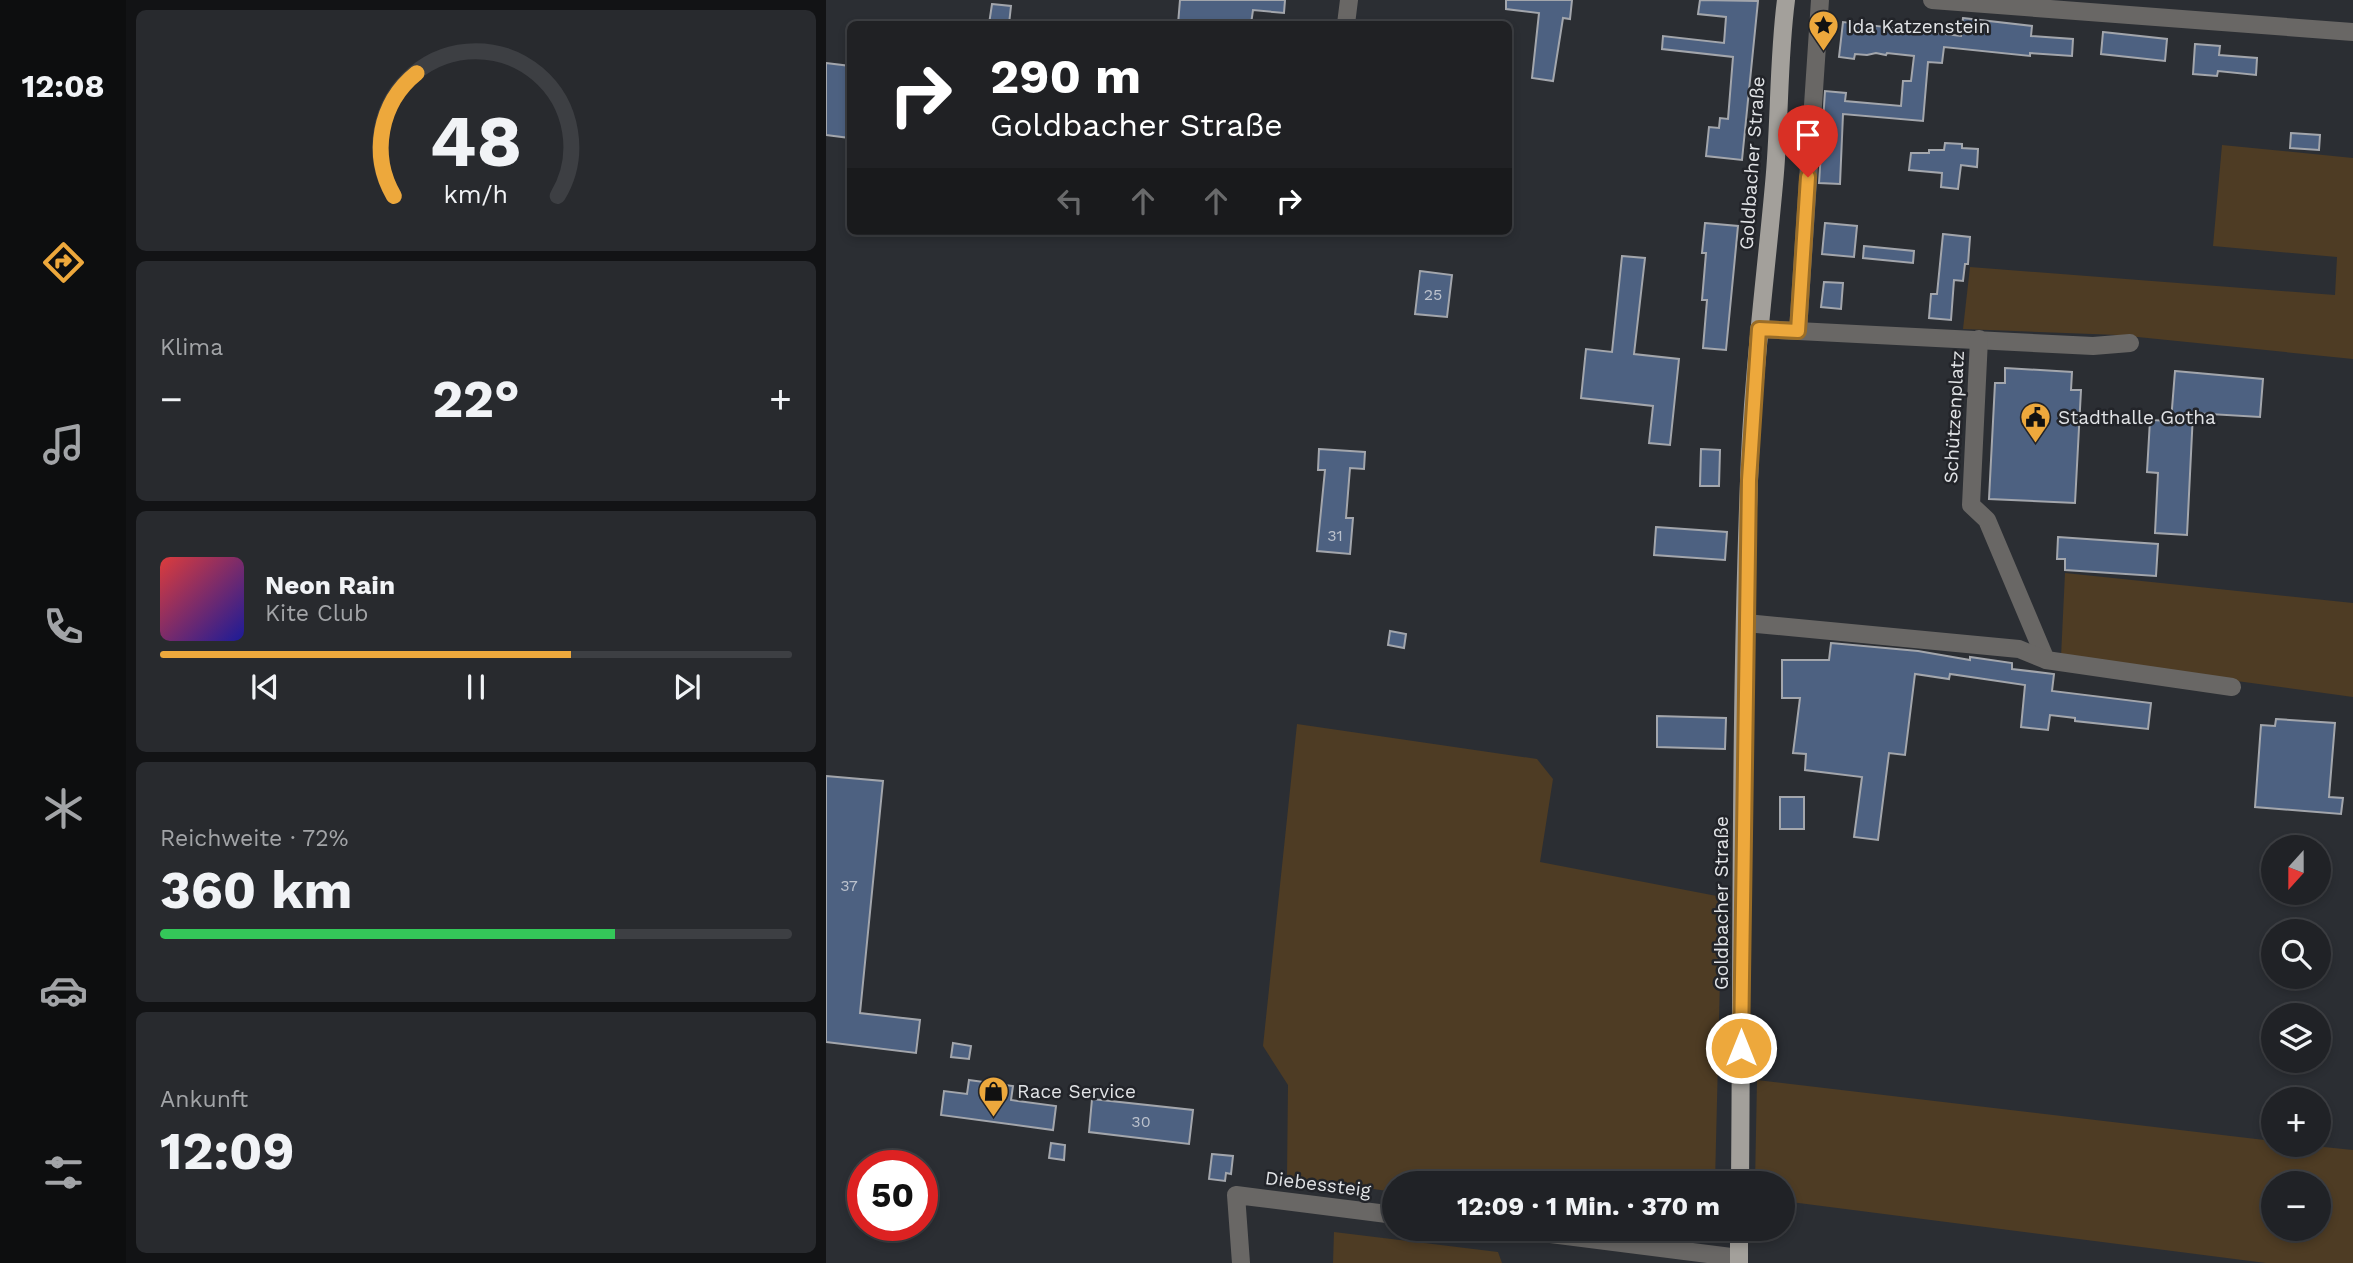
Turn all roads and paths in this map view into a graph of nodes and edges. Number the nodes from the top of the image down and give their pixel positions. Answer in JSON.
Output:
{"nodes":[{"id":1,"x":1349,"y":0,"type":"edge"},
{"id":2,"x":1786,"y":0,"type":"edge"},
{"id":3,"x":1820,"y":0,"type":"edge"},
{"id":4,"x":1932,"y":0,"type":"edge"},
{"id":5,"x":1346,"y":21,"type":"edge"},
{"id":6,"x":2353,"y":32,"type":"edge"},
{"id":7,"x":1759,"y":329,"type":"junction"},
{"id":8,"x":1798,"y":331,"type":"junction"},
{"id":9,"x":1979,"y":339,"type":"junction"},
{"id":10,"x":2130,"y":343,"type":"dead end"},
{"id":11,"x":1746,"y":622,"type":"junction"},
{"id":12,"x":2046,"y":660,"type":"junction"},
{"id":13,"x":2232,"y":687,"type":"dead end"},
{"id":14,"x":1740,"y":1171,"type":"edge"},
{"id":15,"x":1382,"y":1213,"type":"edge"},
{"id":16,"x":1597,"y":1241,"type":"edge"},
{"id":17,"x":1739,"y":1241,"type":"edge"},
{"id":18,"x":1739,"y":1261,"type":"edge"},
{"id":19,"x":1241,"y":1263,"type":"edge"}],
"edges":[{"from":1,"to":5,"type":"street"},
{"from":2,"to":7,"type":"main road","name":"Goldbacher Straße"},
{"from":3,"to":8,"type":"street"},
{"from":4,"to":6,"type":"street"},
{"from":7,"to":8,"type":"street"},
{"from":7,"to":11,"type":"main road","name":"Goldbacher Straße"},
{"from":8,"to":9,"type":"street","name":"Schützenplatz"},
{"from":9,"to":10,"type":"street"},
{"from":9,"to":12,"type":"street","name":"Schützenplatz"},
{"from":11,"to":12,"type":"street"},
{"from":11,"to":14,"type":"main road","name":"Goldbacher Straße"},
{"from":12,"to":13,"type":"street"},
{"from":15,"to":19,"type":"street","name":"Diebessteig"},
{"from":16,"to":18,"type":"street"},
{"from":17,"to":18,"type":"main road"}]}
